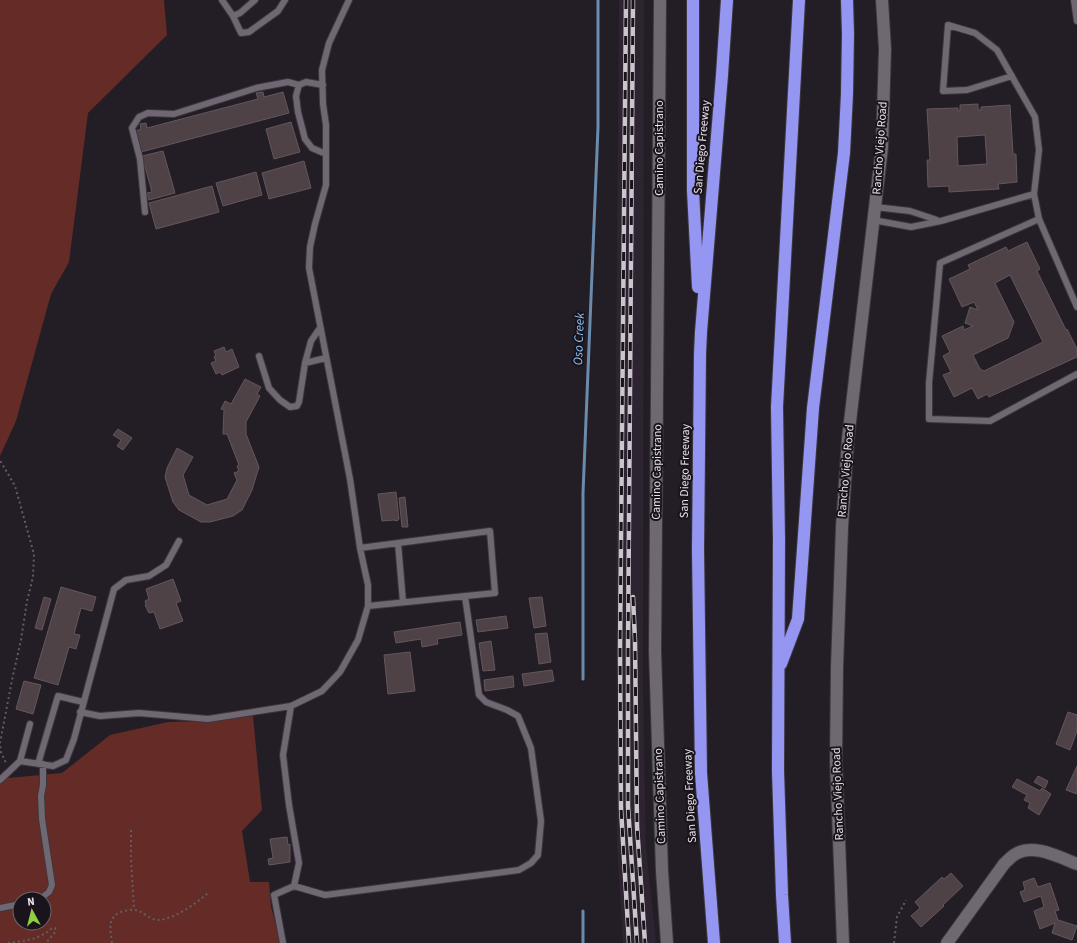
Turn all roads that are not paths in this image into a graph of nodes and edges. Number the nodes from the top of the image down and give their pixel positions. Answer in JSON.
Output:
{"nodes":[{"id":1,"x":222,"y":0,"type":"edge"},
{"id":2,"x":255,"y":0,"type":"edge"},
{"id":3,"x":285,"y":0,"type":"edge"},
{"id":4,"x":349,"y":0,"type":"edge"},
{"id":5,"x":660,"y":0,"type":"edge"},
{"id":6,"x":693,"y":0,"type":"edge"},
{"id":7,"x":727,"y":0,"type":"edge"},
{"id":8,"x":799,"y":0,"type":"edge"},
{"id":9,"x":847,"y":0,"type":"edge"},
{"id":10,"x":882,"y":0,"type":"edge"},
{"id":11,"x":1074,"y":0,"type":"edge"},
{"id":12,"x":233,"y":16,"type":"junction"},
{"id":13,"x":1077,"y":21,"type":"edge"},
{"id":14,"x":1012,"y":76,"type":"junction"},
{"id":15,"x":299,"y":85,"type":"junction"},
{"id":16,"x":323,"y":85,"type":"junction"},
{"id":17,"x":326,"y":154,"type":"junction"},
{"id":18,"x":1034,"y":194,"type":"junction"},
{"id":19,"x":875,"y":206,"type":"junction"},
{"id":20,"x":144,"y":212,"type":"dead end"},
{"id":21,"x":1039,"y":219,"type":"junction"},
{"id":22,"x":873,"y":220,"type":"junction"},
{"id":23,"x":939,"y":221,"type":"junction"},
{"id":24,"x":1077,"y":307,"type":"edge"},
{"id":25,"x":320,"y":328,"type":"junction"},
{"id":26,"x":701,"y":332,"type":"junction"},
{"id":27,"x":259,"y":356,"type":"dead end"},
{"id":28,"x":326,"y":358,"type":"junction"},
{"id":29,"x":305,"y":363,"type":"junction"},
{"id":30,"x":1077,"y":374,"type":"edge"},
{"id":31,"x":179,"y":542,"type":"dead end"},
{"id":32,"x":398,"y":543,"type":"junction"},
{"id":33,"x":360,"y":548,"type":"junction"},
{"id":34,"x":465,"y":596,"type":"junction"},
{"id":35,"x":403,"y":602,"type":"junction"},
{"id":36,"x":368,"y":606,"type":"junction"},
{"id":37,"x":778,"y":673,"type":"junction"},
{"id":38,"x":83,"y":702,"type":"junction"},
{"id":39,"x":291,"y":706,"type":"junction"},
{"id":40,"x":80,"y":712,"type":"junction"},
{"id":41,"x":30,"y":724,"type":"dead end"},
{"id":42,"x":20,"y":761,"type":"junction"},
{"id":43,"x":41,"y":764,"type":"junction"},
{"id":44,"x":0,"y":780,"type":"edge"},
{"id":45,"x":1077,"y":864,"type":"edge"},
{"id":46,"x":294,"y":886,"type":"junction"},
{"id":47,"x":49,"y":891,"type":"edge"},
{"id":48,"x":12,"y":906,"type":"edge"},
{"id":49,"x":0,"y":908,"type":"edge"},
{"id":50,"x":283,"y":943,"type":"edge"},
{"id":51,"x":667,"y":943,"type":"edge"},
{"id":52,"x":714,"y":943,"type":"edge"},
{"id":53,"x":785,"y":943,"type":"edge"},
{"id":54,"x":843,"y":943,"type":"edge"},
{"id":55,"x":947,"y":943,"type":"edge"}],
"edges":[{"from":1,"to":12,"type":"lane"},
{"from":2,"to":12,"type":"lane"},
{"from":3,"to":12,"type":"lane"},
{"from":4,"to":16,"type":"lane"},
{"from":5,"to":51,"type":"street","name":"Camino Capistrano"},
{"from":6,"to":26,"type":"highway"},
{"from":7,"to":26,"type":"highway","name":"San Diego Freeway"},
{"from":8,"to":37,"type":"highway"},
{"from":9,"to":37,"type":"highway"},
{"from":10,"to":19,"type":"street","name":"Rancho Viejo Road"},
{"from":11,"to":13,"type":"lane"},
{"from":14,"to":14,"type":"lane"},
{"from":14,"to":18,"type":"lane"},
{"from":15,"to":16,"type":"lane"},
{"from":15,"to":17,"type":"lane"},
{"from":15,"to":20,"type":"lane"},
{"from":16,"to":17,"type":"lane"},
{"from":17,"to":25,"type":"lane"},
{"from":18,"to":21,"type":"lane"},
{"from":18,"to":23,"type":"lane"},
{"from":19,"to":22,"type":"street","name":"Rancho Viejo Road"},
{"from":19,"to":23,"type":"lane"},
{"from":21,"to":24,"type":"lane"},
{"from":21,"to":30,"type":"lane"},
{"from":22,"to":23,"type":"lane"},
{"from":22,"to":54,"type":"street","name":"Rancho Viejo Road"},
{"from":25,"to":28,"type":"lane"},
{"from":25,"to":29,"type":"lane"},
{"from":26,"to":52,"type":"highway","name":"San Diego Freeway"},
{"from":27,"to":29,"type":"lane"},
{"from":28,"to":29,"type":"lane"},
{"from":28,"to":33,"type":"lane"},
{"from":31,"to":38,"type":"lane"},
{"from":32,"to":33,"type":"lane"},
{"from":32,"to":34,"type":"lane"},
{"from":32,"to":35,"type":"lane"},
{"from":33,"to":36,"type":"lane"},
{"from":34,"to":35,"type":"lane"},
{"from":34,"to":46,"type":"lane"},
{"from":35,"to":36,"type":"lane"},
{"from":36,"to":39,"type":"lane"},
{"from":37,"to":53,"type":"highway"},
{"from":38,"to":40,"type":"lane"},
{"from":38,"to":43,"type":"lane"},
{"from":39,"to":40,"type":"lane"},
{"from":39,"to":46,"type":"lane"},
{"from":40,"to":43,"type":"lane"},
{"from":41,"to":42,"type":"lane"},
{"from":42,"to":43,"type":"lane"},
{"from":42,"to":44,"type":"lane"},
{"from":43,"to":47,"type":"lane"},
{"from":45,"to":55,"type":"street"},
{"from":46,"to":50,"type":"lane"},
{"from":48,"to":49,"type":"lane"}]}
